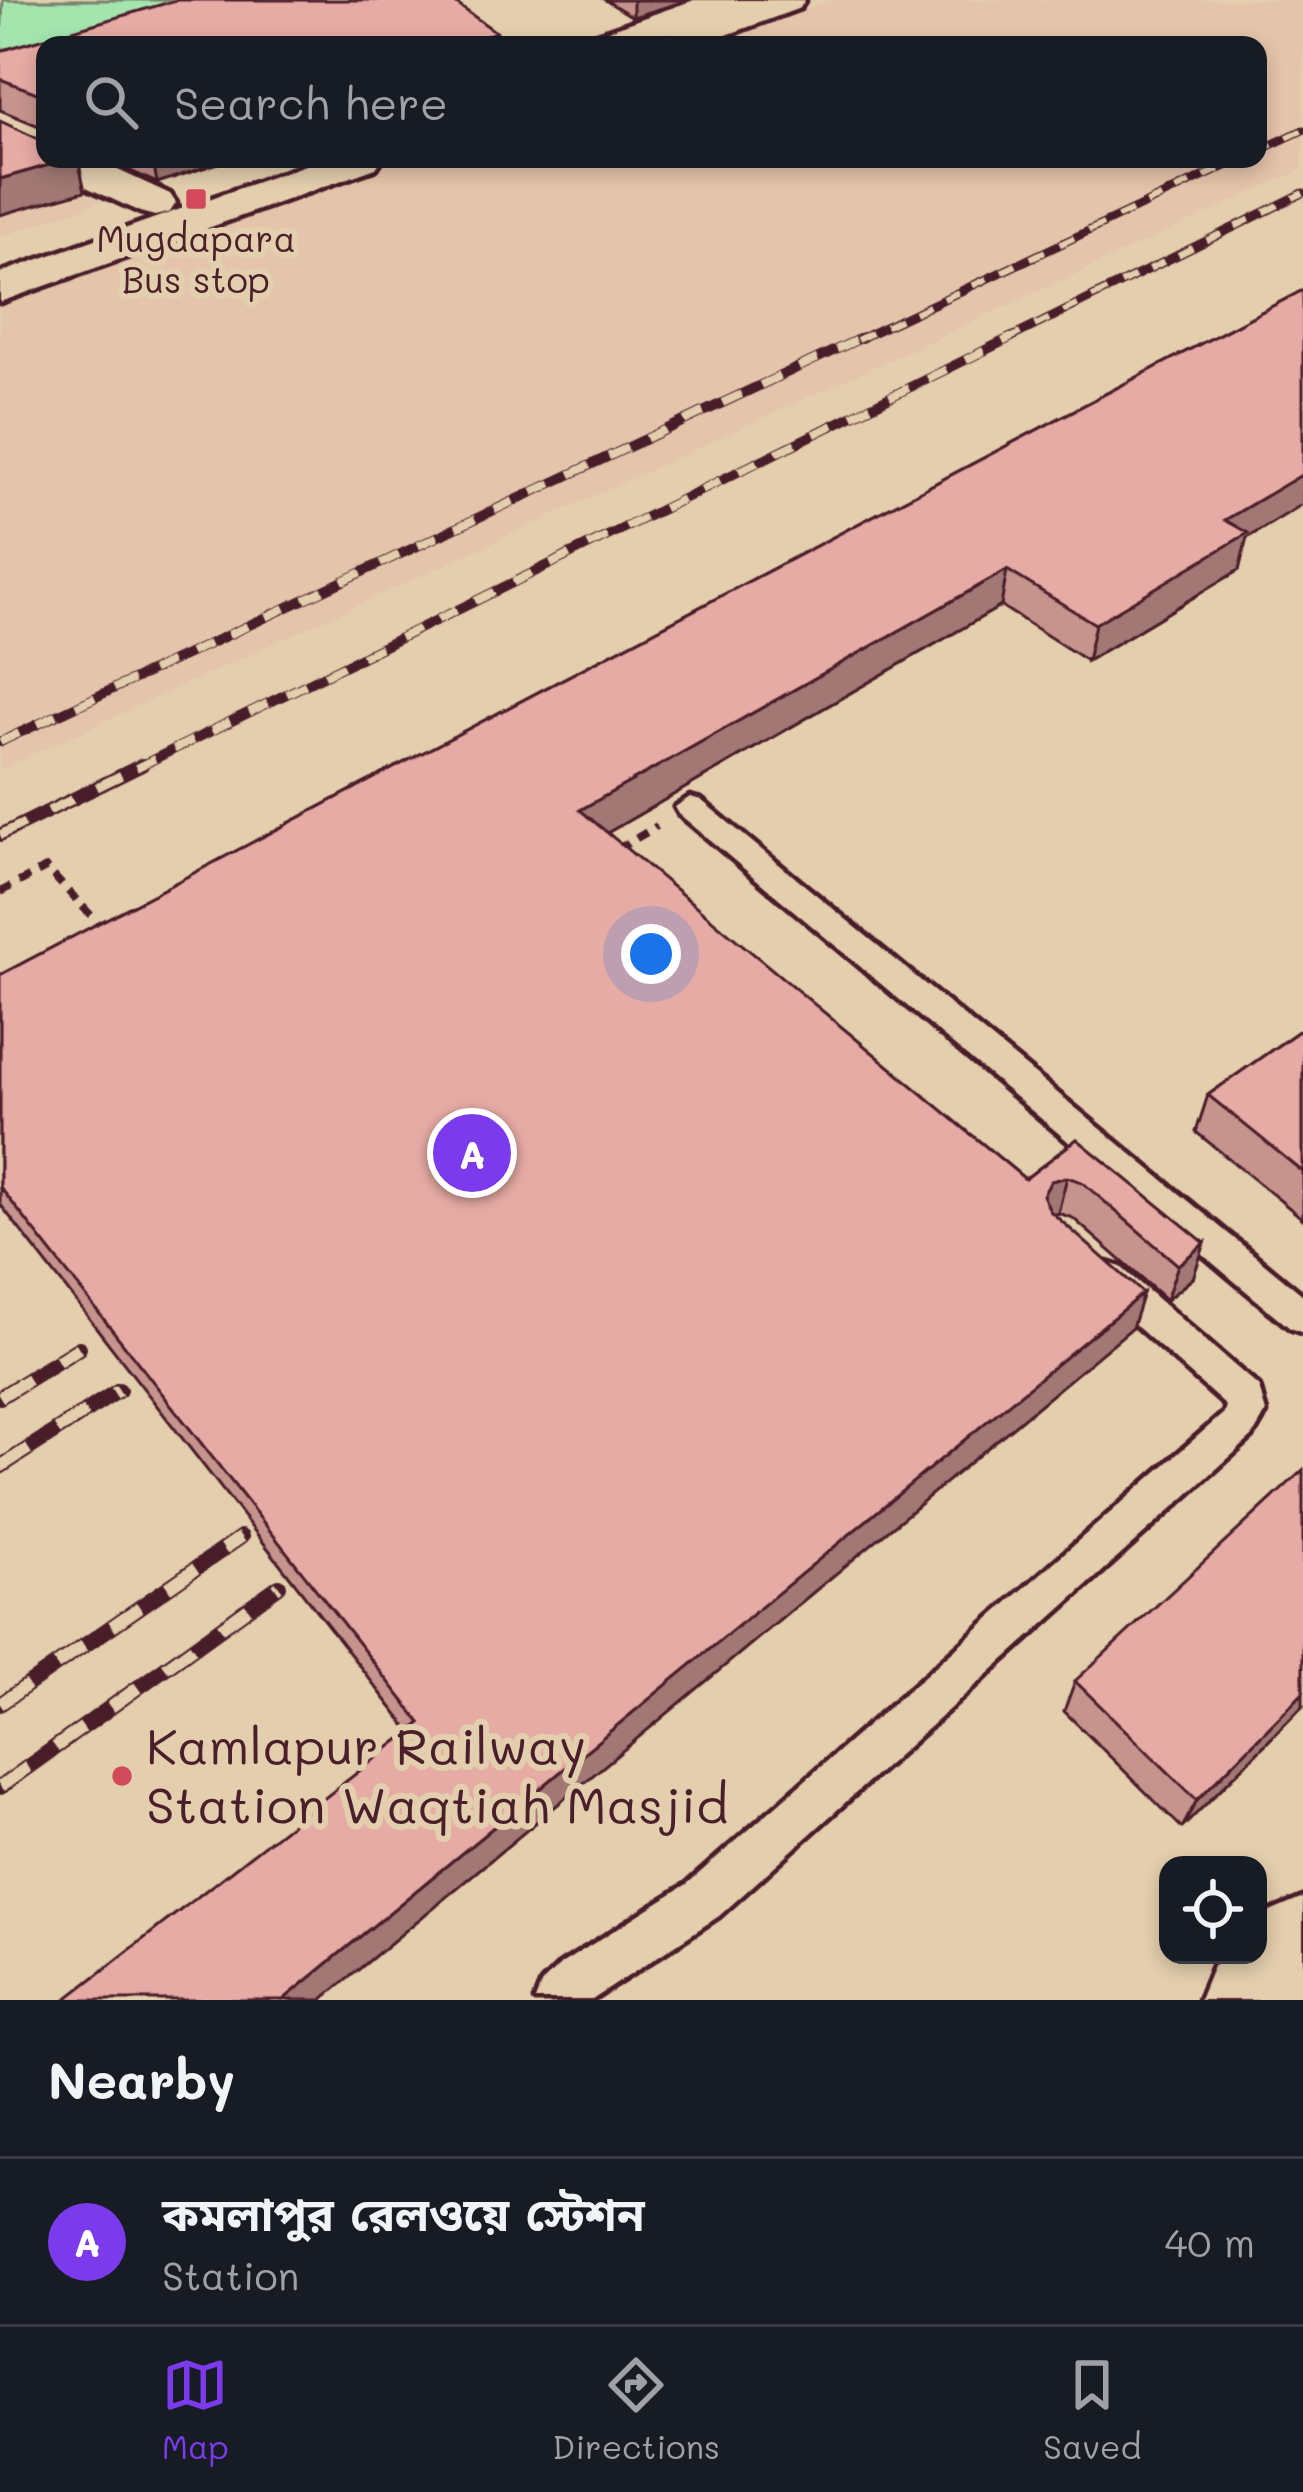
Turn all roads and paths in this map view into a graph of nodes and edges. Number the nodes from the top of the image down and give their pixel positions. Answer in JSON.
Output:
{"nodes":[{"id":1,"x":729,"y":0,"type":"edge"},
{"id":2,"x":787,"y":0,"type":"edge"},
{"id":3,"x":627,"y":36,"type":"edge"},
{"id":4,"x":688,"y":36,"type":"edge"},
{"id":5,"x":77,"y":168,"type":"edge"},
{"id":6,"x":262,"y":168,"type":"edge"},
{"id":7,"x":329,"y":168,"type":"edge"},
{"id":8,"x":168,"y":214,"type":"junction"},
{"id":9,"x":0,"y":257,"type":"edge"},
{"id":10,"x":0,"y":288,"type":"edge"},
{"id":11,"x":690,"y":807,"type":"joint"},
{"id":12,"x":611,"y":853,"type":"edge"},
{"id":13,"x":0,"y":892,"type":"edge"},
{"id":14,"x":111,"y":937,"type":"edge"},
{"id":15,"x":1074,"y":1247,"type":"edge"},
{"id":16,"x":1303,"y":1316,"type":"edge"},
{"id":17,"x":1303,"y":1945,"type":"edge"},
{"id":18,"x":559,"y":2000,"type":"edge"},
{"id":19,"x":1247,"y":2000,"type":"edge"}],
"edges":[{"from":1,"to":3,"type":"main road"},
{"from":2,"to":4,"type":"main road"},
{"from":5,"to":8,"type":"main road"},
{"from":6,"to":8,"type":"main road"},
{"from":7,"to":8,"type":"main road"},
{"from":8,"to":9,"type":"main road"},
{"from":8,"to":10,"type":"main road"},
{"from":11,"to":12,"type":"path"},
{"from":11,"to":16,"type":"lane"},
{"from":13,"to":14,"type":"path","bridge":true},
{"from":15,"to":18,"type":"lane"},
{"from":17,"to":19,"type":"main road"}]}
